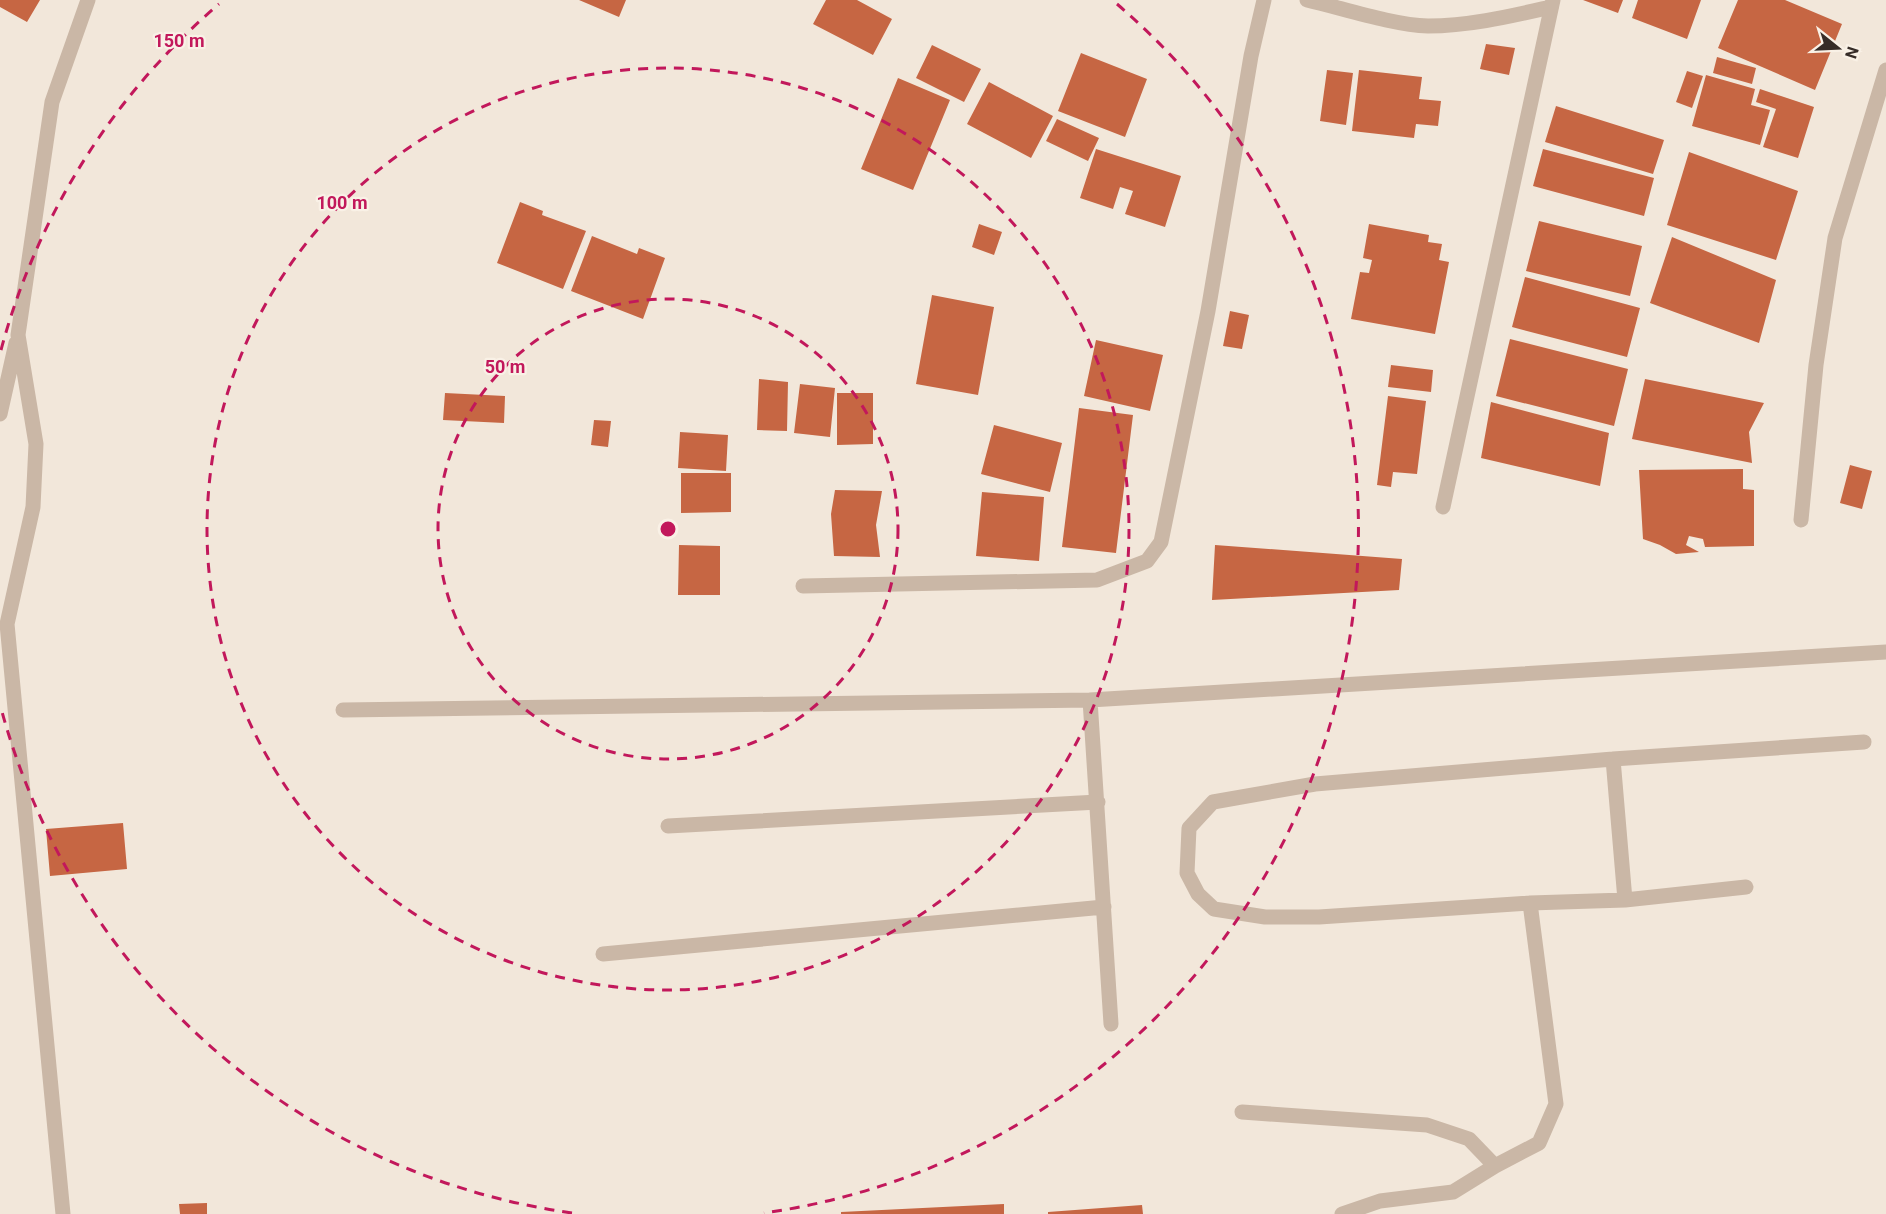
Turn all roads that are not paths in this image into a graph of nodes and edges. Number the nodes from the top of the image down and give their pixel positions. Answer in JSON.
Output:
{"nodes":[{"id":1,"x":88,"y":0,"type":"edge"},
{"id":2,"x":1264,"y":0,"type":"edge"},
{"id":3,"x":1307,"y":0,"type":"edge"},
{"id":4,"x":1552,"y":4,"type":"edge"},
{"id":5,"x":1886,"y":70,"type":"edge"},
{"id":6,"x":18,"y":335,"type":"junction"},
{"id":7,"x":0,"y":414,"type":"edge"},
{"id":8,"x":1443,"y":507,"type":"dead end"},
{"id":9,"x":1801,"y":520,"type":"dead end"},
{"id":10,"x":803,"y":586,"type":"dead end"},
{"id":11,"x":4,"y":625,"type":"edge"},
{"id":12,"x":1886,"y":652,"type":"edge"},
{"id":13,"x":1090,"y":700,"type":"junction"},
{"id":14,"x":343,"y":710,"type":"dead end"},
{"id":15,"x":1864,"y":742,"type":"dead end"},
{"id":16,"x":1613,"y":759,"type":"junction"},
{"id":17,"x":1098,"y":802,"type":"junction"},
{"id":18,"x":668,"y":826,"type":"dead end"},
{"id":19,"x":1746,"y":887,"type":"dead end"},
{"id":20,"x":1625,"y":900,"type":"junction"},
{"id":21,"x":1530,"y":903,"type":"junction"},
{"id":22,"x":1104,"y":908,"type":"junction"},
{"id":23,"x":603,"y":954,"type":"dead end"},
{"id":24,"x":1111,"y":1024,"type":"dead end"},
{"id":25,"x":1242,"y":1112,"type":"dead end"},
{"id":26,"x":1495,"y":1166,"type":"junction"},
{"id":27,"x":63,"y":1214,"type":"edge"},
{"id":28,"x":1342,"y":1214,"type":"edge"}],
"edges":[{"from":1,"to":6,"type":"street"},
{"from":2,"to":10,"type":"street"},
{"from":3,"to":4,"type":"street"},
{"from":4,"to":8,"type":"street"},
{"from":5,"to":9,"type":"street"},
{"from":6,"to":7,"type":"street"},
{"from":6,"to":11,"type":"street"},
{"from":11,"to":27,"type":"street"},
{"from":12,"to":13,"type":"street"},
{"from":13,"to":14,"type":"street"},
{"from":13,"to":17,"type":"street"},
{"from":15,"to":16,"type":"street"},
{"from":16,"to":20,"type":"street"},
{"from":16,"to":21,"type":"street"},
{"from":17,"to":18,"type":"street"},
{"from":17,"to":22,"type":"street"},
{"from":19,"to":20,"type":"street"},
{"from":20,"to":21,"type":"street"},
{"from":21,"to":26,"type":"street"},
{"from":22,"to":23,"type":"street"},
{"from":22,"to":24,"type":"street"},
{"from":25,"to":26,"type":"street"},
{"from":26,"to":28,"type":"street"}]}
